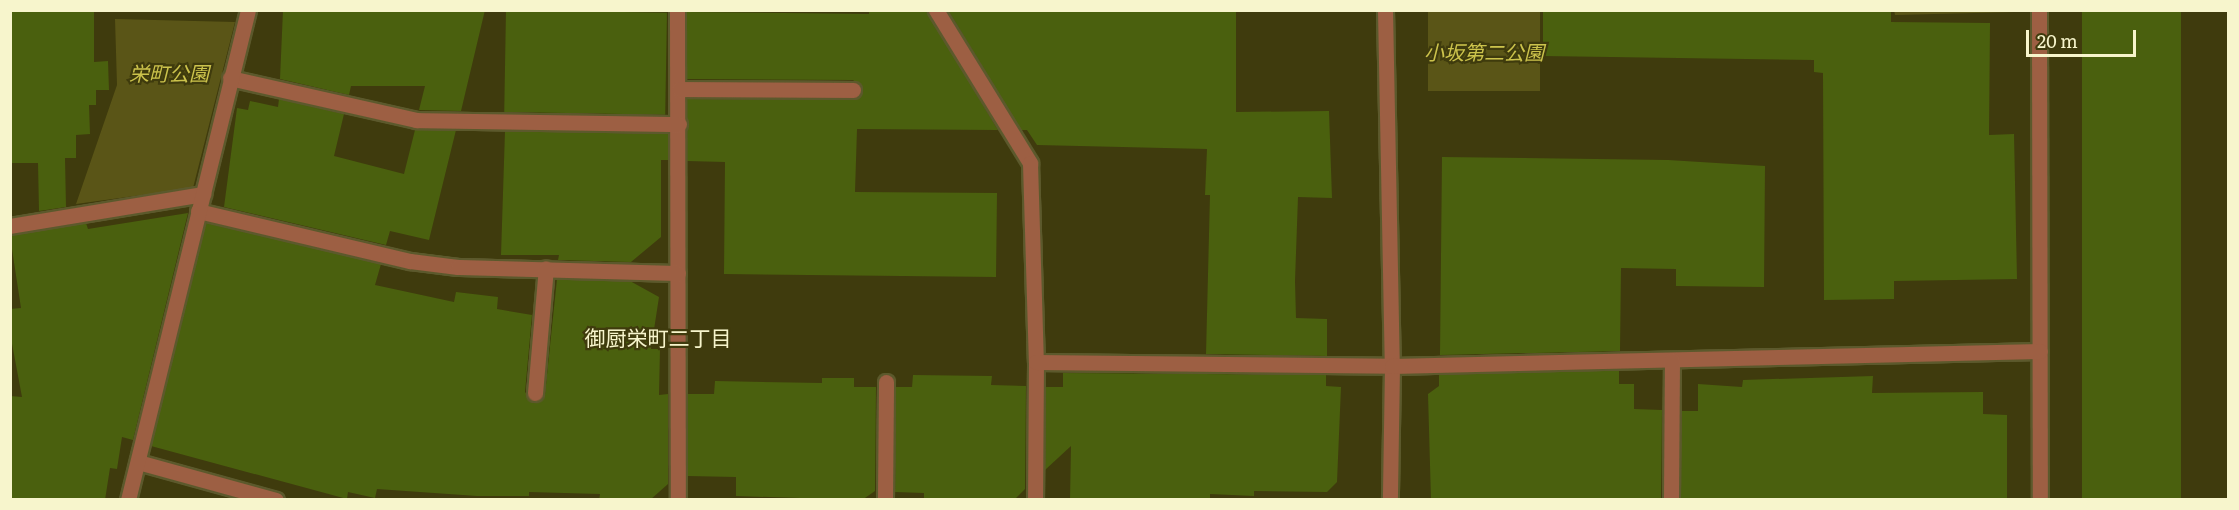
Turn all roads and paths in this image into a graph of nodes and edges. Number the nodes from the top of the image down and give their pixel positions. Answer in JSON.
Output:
{"nodes":[{"id":1,"x":248,"y":10,"type":"edge"},
{"id":2,"x":678,"y":10,"type":"edge"},
{"id":3,"x":936,"y":10,"type":"edge"},
{"id":4,"x":1385,"y":10,"type":"edge"},
{"id":5,"x":2039,"y":10,"type":"edge"},
{"id":6,"x":230,"y":78,"type":"junction"},
{"id":7,"x":679,"y":88,"type":"junction"},
{"id":8,"x":853,"y":90,"type":"dead end"},
{"id":9,"x":679,"y":124,"type":"junction"},
{"id":10,"x":203,"y":194,"type":"junction"},
{"id":11,"x":198,"y":211,"type":"junction"},
{"id":12,"x":10,"y":226,"type":"edge"},
{"id":13,"x":546,"y":268,"type":"junction"},
{"id":14,"x":678,"y":273,"type":"junction"},
{"id":15,"x":2040,"y":351,"type":"junction"},
{"id":16,"x":1672,"y":360,"type":"junction"},
{"id":17,"x":1036,"y":363,"type":"junction"},
{"id":18,"x":1392,"y":366,"type":"junction"},
{"id":19,"x":886,"y":382,"type":"dead end"},
{"id":20,"x":535,"y":393,"type":"dead end"},
{"id":21,"x":138,"y":462,"type":"junction"},
{"id":22,"x":128,"y":500,"type":"edge"},
{"id":23,"x":276,"y":500,"type":"edge"},
{"id":24,"x":678,"y":500,"type":"edge"},
{"id":25,"x":885,"y":500,"type":"edge"},
{"id":26,"x":1035,"y":500,"type":"edge"},
{"id":27,"x":1390,"y":500,"type":"edge"},
{"id":28,"x":1671,"y":500,"type":"edge"},
{"id":29,"x":2040,"y":500,"type":"edge"}],
"edges":[{"from":1,"to":6,"type":"street"},
{"from":2,"to":7,"type":"street"},
{"from":3,"to":17,"type":"street"},
{"from":4,"to":18,"type":"street"},
{"from":5,"to":15,"type":"street"},
{"from":6,"to":9,"type":"street"},
{"from":6,"to":10,"type":"street"},
{"from":7,"to":8,"type":"street"},
{"from":7,"to":9,"type":"street"},
{"from":9,"to":14,"type":"street"},
{"from":10,"to":11,"type":"street"},
{"from":10,"to":12,"type":"street"},
{"from":11,"to":13,"type":"street"},
{"from":11,"to":21,"type":"street"},
{"from":13,"to":14,"type":"street"},
{"from":13,"to":20,"type":"street"},
{"from":14,"to":24,"type":"street"},
{"from":15,"to":16,"type":"street"},
{"from":15,"to":29,"type":"street"},
{"from":16,"to":18,"type":"street"},
{"from":16,"to":28,"type":"street"},
{"from":17,"to":18,"type":"street"},
{"from":17,"to":26,"type":"street"},
{"from":18,"to":27,"type":"street"},
{"from":19,"to":25,"type":"street"},
{"from":21,"to":22,"type":"street"},
{"from":21,"to":23,"type":"street"}]}
